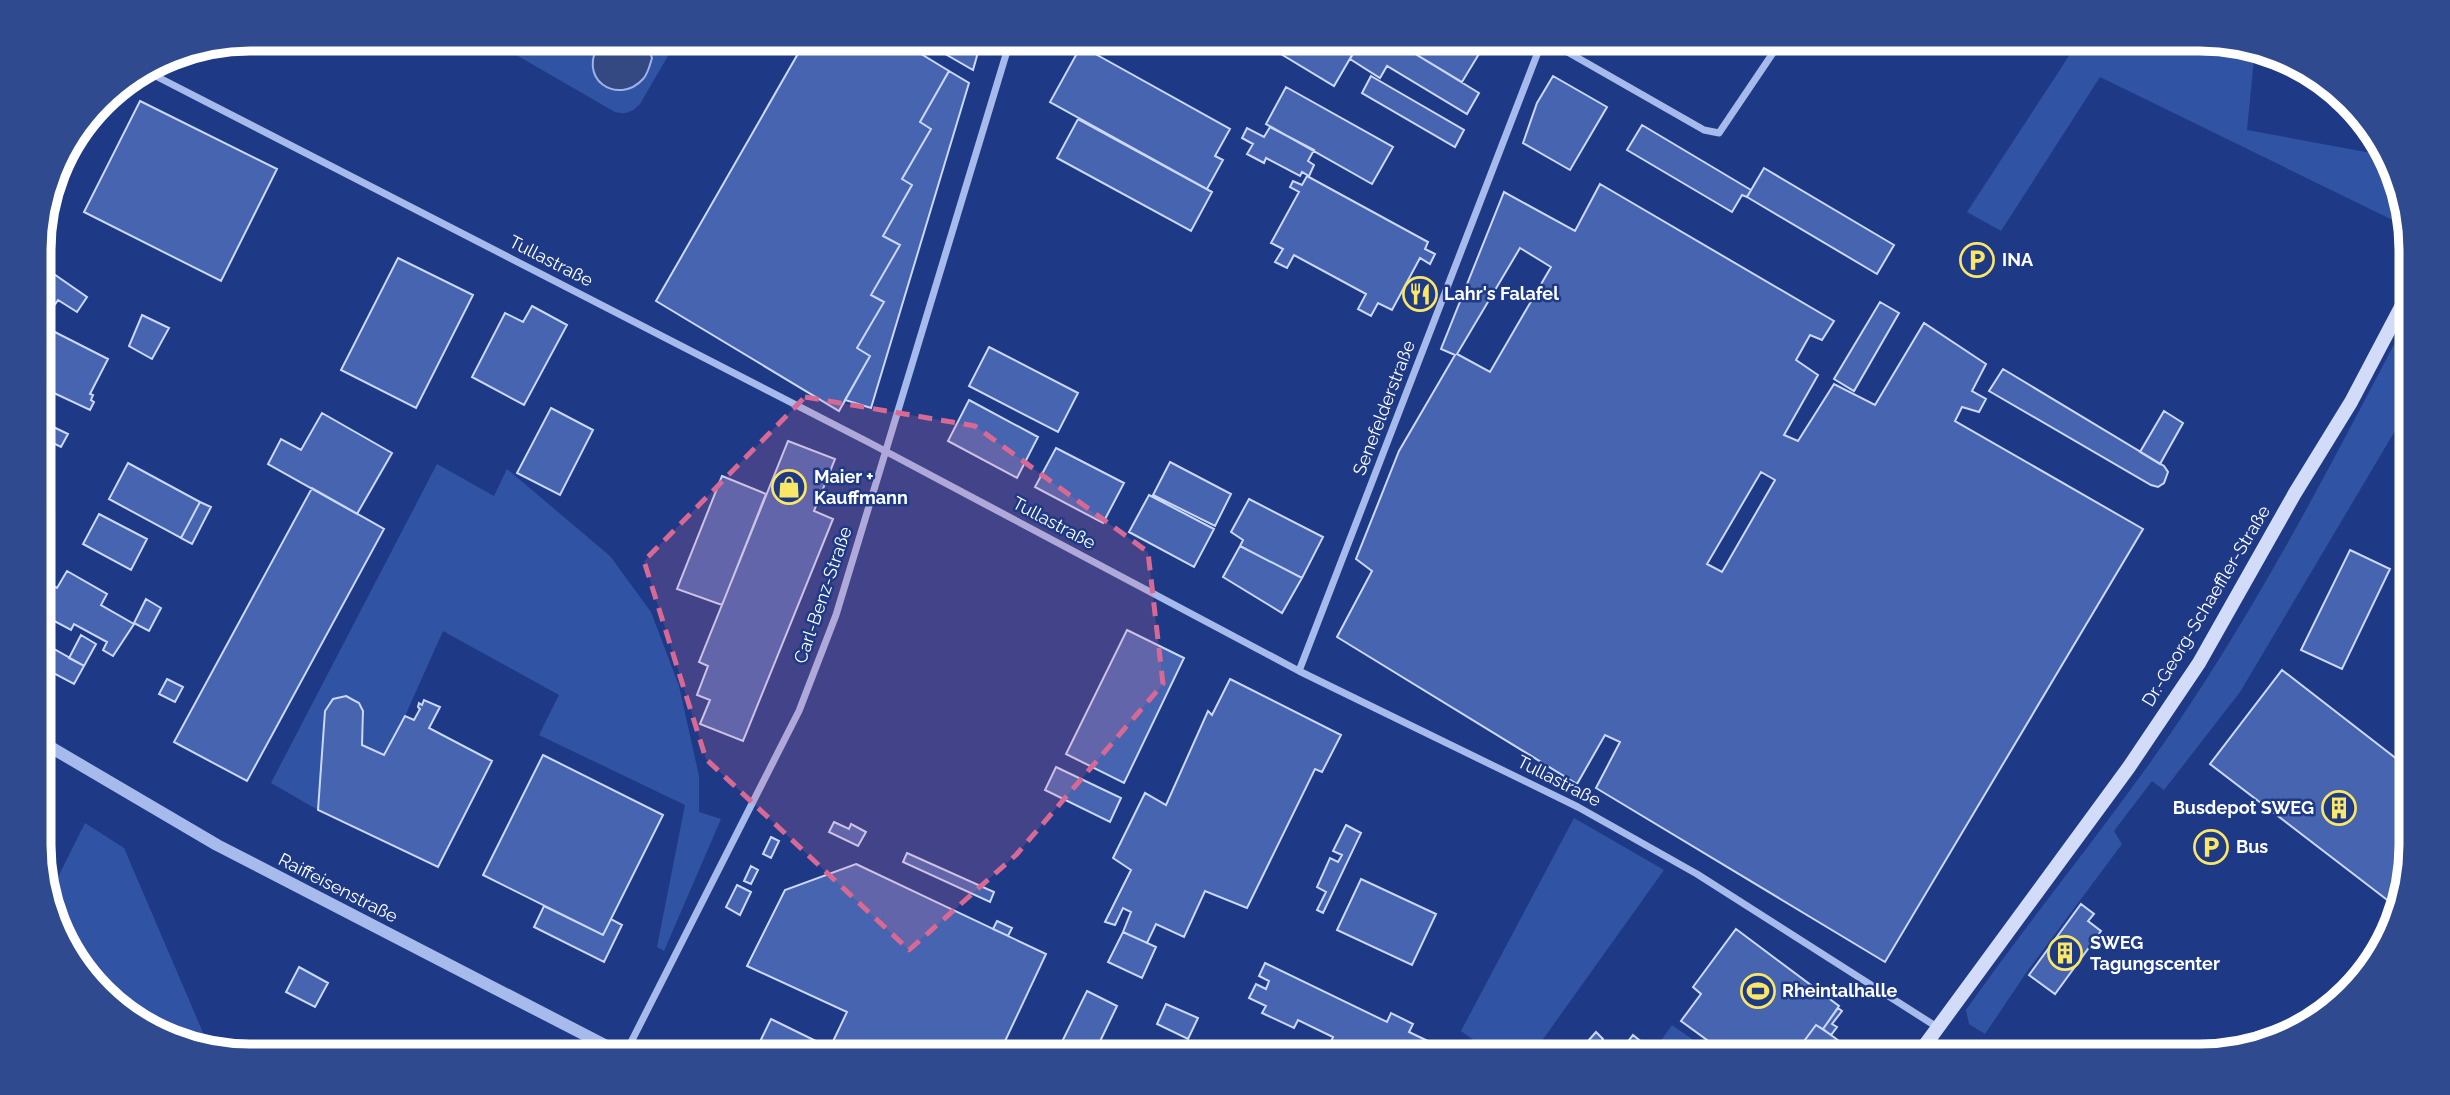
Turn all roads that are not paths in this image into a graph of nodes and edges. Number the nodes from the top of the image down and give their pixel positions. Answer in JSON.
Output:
{"nodes":[{"id":1,"x":1007,"y":51,"type":"edge"},
{"id":2,"x":1538,"y":51,"type":"edge"},
{"id":3,"x":1566,"y":51,"type":"edge"},
{"id":4,"x":1774,"y":51,"type":"edge"},
{"id":5,"x":154,"y":75,"type":"edge"},
{"id":6,"x":2399,"y":311,"type":"edge"},
{"id":7,"x":887,"y":452,"type":"junction"},
{"id":8,"x":1299,"y":671,"type":"junction"},
{"id":9,"x":51,"y":747,"type":"edge"},
{"id":10,"x":1937,"y":1027,"type":"junction"},
{"id":11,"x":602,"y":1044,"type":"edge"},
{"id":12,"x":631,"y":1044,"type":"edge"},
{"id":13,"x":1925,"y":1044,"type":"edge"}],
"edges":[{"from":1,"to":7,"type":"street","name":"Carl-Benz-Straße"},
{"from":2,"to":8,"type":"street","name":"Senefelderstraße"},
{"from":3,"to":4,"type":"street"},
{"from":5,"to":7,"type":"street","name":"Tullastraße"},
{"from":6,"to":10,"type":"main road","name":"Dr.-Georg-Schaeffler-Straße"},
{"from":7,"to":8,"type":"street","name":"Tullastraße"},
{"from":7,"to":12,"type":"street","name":"Carl-Benz-Straße"},
{"from":8,"to":10,"type":"street","name":"Tullastraße"},
{"from":9,"to":11,"type":"street","name":"Raiffeisenstraße"},
{"from":10,"to":13,"type":"main road","name":"Dr.-Georg-Schaeffler-Straße"}]}
